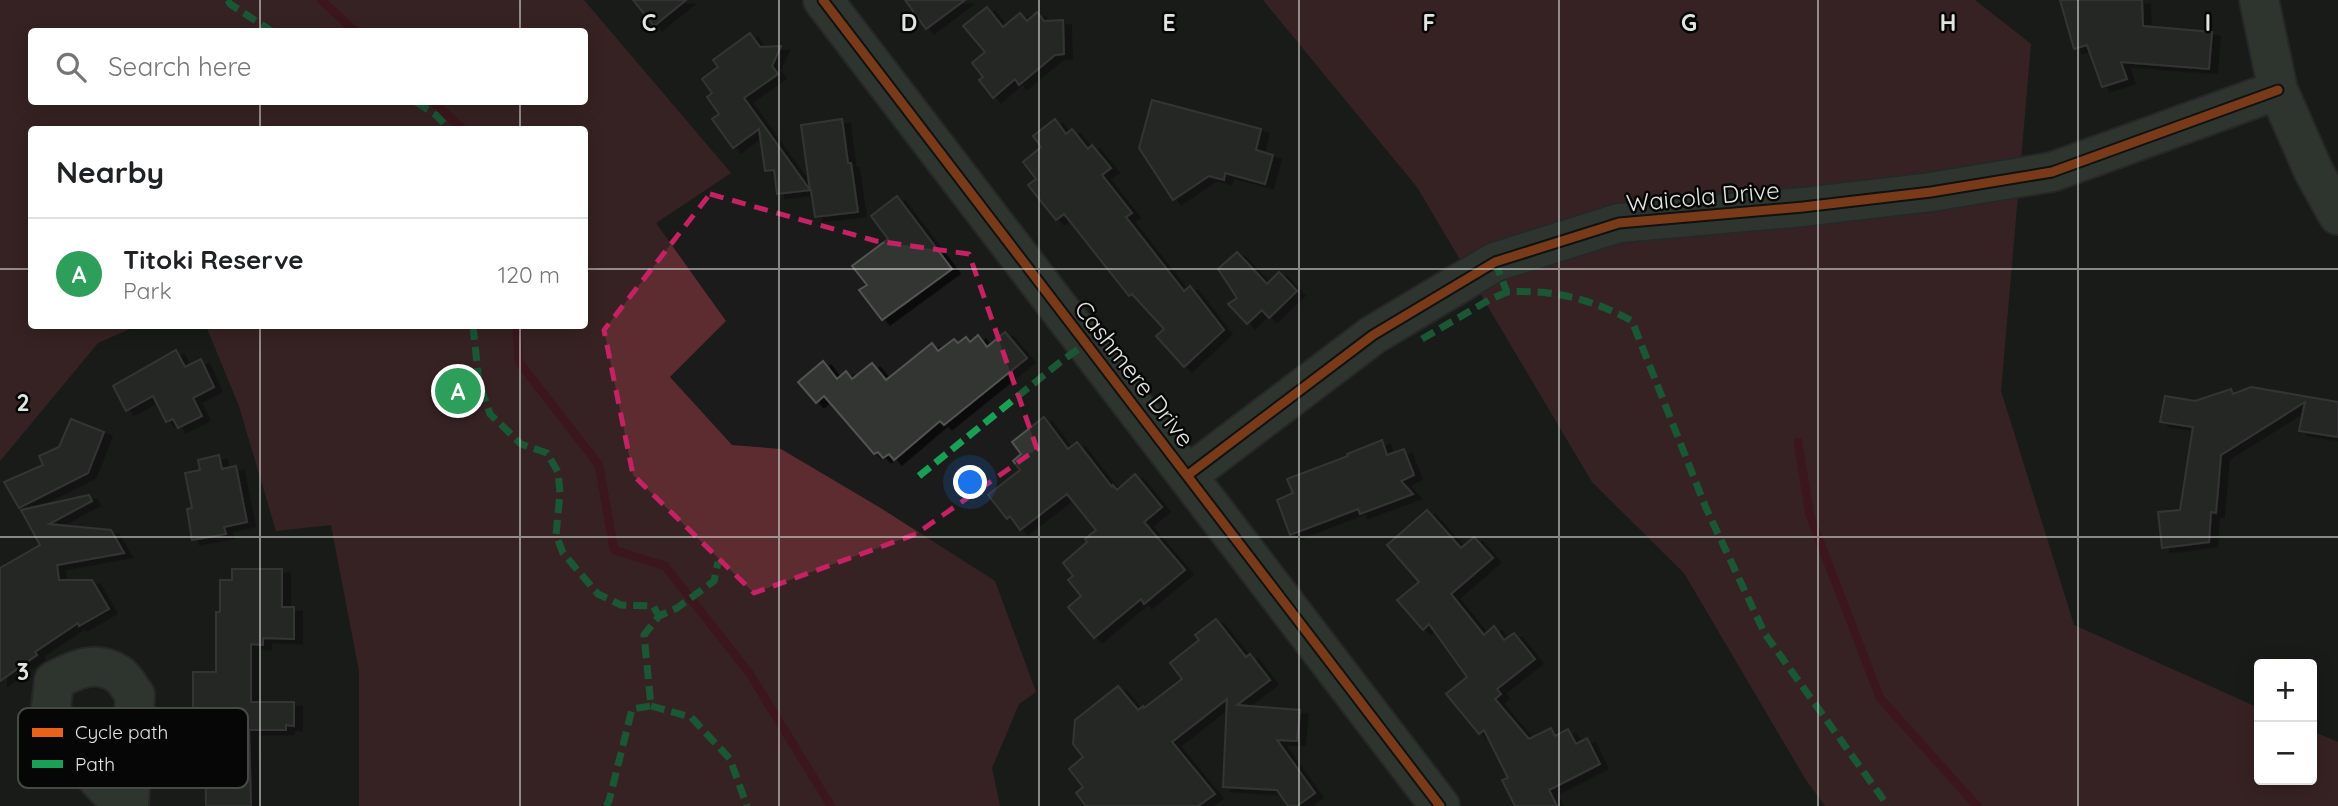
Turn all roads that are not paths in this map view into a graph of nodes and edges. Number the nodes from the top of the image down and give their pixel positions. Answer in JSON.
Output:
{"nodes":[{"id":1,"x":823,"y":0,"type":"edge"},
{"id":2,"x":2259,"y":0,"type":"edge"},
{"id":3,"x":2278,"y":90,"type":"junction"},
{"id":4,"x":2338,"y":215,"type":"edge"},
{"id":5,"x":1188,"y":475,"type":"junction"},
{"id":6,"x":51,"y":708,"type":"edge"},
{"id":7,"x":134,"y":708,"type":"edge"},
{"id":8,"x":106,"y":788,"type":"edge"},
{"id":9,"x":130,"y":788,"type":"edge"},
{"id":10,"x":123,"y":806,"type":"edge"},
{"id":11,"x":129,"y":806,"type":"edge"},
{"id":12,"x":1440,"y":806,"type":"edge"}],
"edges":[{"from":1,"to":5,"type":"street","name":"Cashmere Drive"},
{"from":2,"to":3,"type":"street"},
{"from":3,"to":4,"type":"street"},
{"from":3,"to":5,"type":"street","name":"Waicola Drive"},
{"from":5,"to":12,"type":"street","name":"Cashmere Drive"},
{"from":6,"to":7,"type":"street"},
{"from":8,"to":10,"type":"street"},
{"from":9,"to":11,"type":"street"}]}
